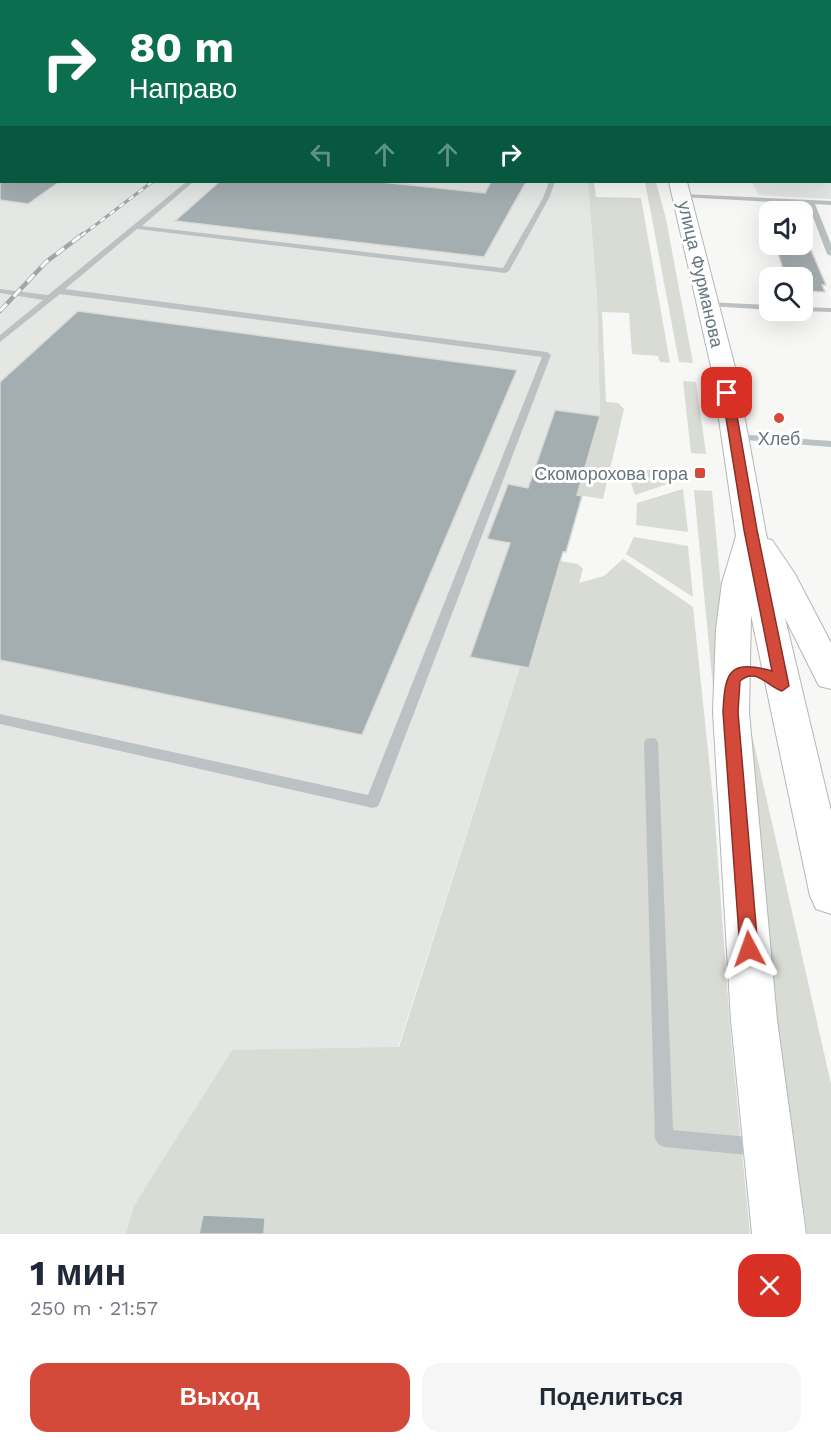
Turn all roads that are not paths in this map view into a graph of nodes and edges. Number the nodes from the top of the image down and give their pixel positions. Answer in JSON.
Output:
{"nodes":[{"id":1,"x":189,"y":183,"type":"edge"},
{"id":2,"x":552,"y":183,"type":"edge"},
{"id":3,"x":681,"y":189,"type":"edge"},
{"id":4,"x":792,"y":201,"type":"edge"},
{"id":5,"x":813,"y":203,"type":"edge"},
{"id":6,"x":831,"y":203,"type":"edge"},
{"id":7,"x":813,"y":208,"type":"edge"},
{"id":8,"x":818,"y":222,"type":"junction"},
{"id":9,"x":831,"y":225,"type":"edge"},
{"id":10,"x":135,"y":227,"type":"junction"},
{"id":11,"x":831,"y":254,"type":"edge"},
{"id":12,"x":0,"y":291,"type":"edge"},
{"id":13,"x":54,"y":295,"type":"junction"},
{"id":14,"x":709,"y":304,"type":"junction"},
{"id":15,"x":759,"y":307,"type":"edge"},
{"id":16,"x":813,"y":309,"type":"edge"},
{"id":17,"x":831,"y":310,"type":"edge"},
{"id":18,"x":0,"y":339,"type":"edge"},
{"id":19,"x":735,"y":437,"type":"junction"},
{"id":20,"x":831,"y":444,"type":"edge"},
{"id":21,"x":750,"y":530,"type":"junction"},
{"id":22,"x":831,"y":676,"type":"edge"},
{"id":23,"x":732,"y":680,"type":"junction"},
{"id":24,"x":831,"y":684,"type":"edge"},
{"id":25,"x":782,"y":687,"type":"junction"},
{"id":26,"x":0,"y":719,"type":"edge"},
{"id":27,"x":651,"y":743,"type":"dead end"},
{"id":28,"x":831,"y":896,"type":"edge"},
{"id":29,"x":769,"y":1148,"type":"junction"},
{"id":30,"x":779,"y":1234,"type":"edge"}],
"edges":[{"from":1,"to":10,"type":"lane"},
{"from":2,"to":10,"type":"lane"},
{"from":3,"to":4,"type":"lane"},
{"from":3,"to":14,"type":"main road","name":"улица Фурманова"},
{"from":5,"to":6,"type":"lane"},
{"from":7,"to":8,"type":"lane"},
{"from":8,"to":9,"type":"lane"},
{"from":8,"to":11,"type":"lane"},
{"from":10,"to":13,"type":"lane"},
{"from":12,"to":13,"type":"lane"},
{"from":13,"to":18,"type":"lane"},
{"from":13,"to":26,"type":"lane"},
{"from":14,"to":15,"type":"lane"},
{"from":14,"to":19,"type":"main road","name":"улица Фурманова"},
{"from":16,"to":17,"type":"lane"},
{"from":19,"to":20,"type":"lane"},
{"from":19,"to":21,"type":"main road","name":"улица Фурманова"},
{"from":21,"to":22,"type":"main road"},
{"from":21,"to":23,"type":"main road"},
{"from":21,"to":25,"type":"main road","name":"улица Фурманова"},
{"from":23,"to":25,"type":"main road"},
{"from":23,"to":29,"type":"main road"},
{"from":24,"to":25,"type":"main road"},
{"from":25,"to":28,"type":"main road","name":"улица Фурманова"},
{"from":27,"to":29,"type":"lane"},
{"from":29,"to":30,"type":"main road"}]}
